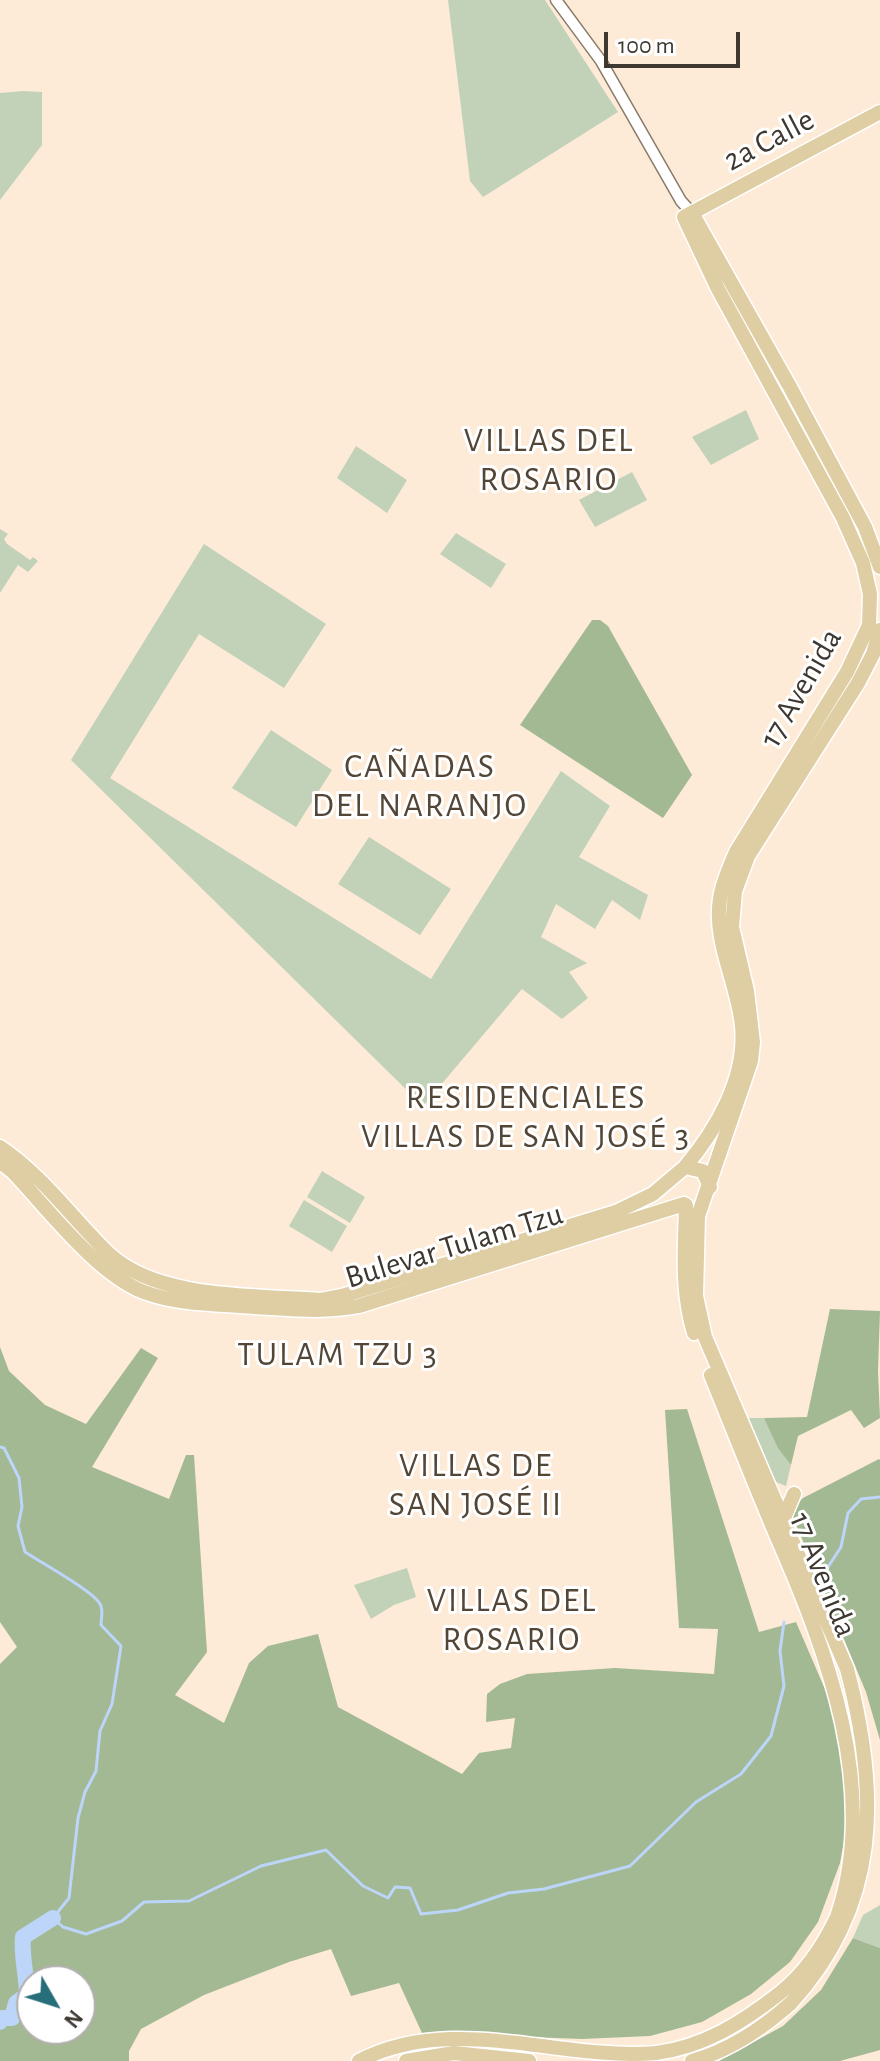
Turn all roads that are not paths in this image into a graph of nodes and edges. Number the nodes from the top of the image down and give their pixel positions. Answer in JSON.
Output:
{"nodes":[{"id":1,"x":556,"y":0,"type":"edge"},
{"id":2,"x":880,"y":112,"type":"edge"},
{"id":3,"x":688,"y":215,"type":"junction"},
{"id":4,"x":880,"y":567,"type":"edge"},
{"id":5,"x":880,"y":630,"type":"edge"},
{"id":6,"x":0,"y":1147,"type":"edge"},
{"id":7,"x":0,"y":1162,"type":"edge"},
{"id":8,"x":685,"y":1167,"type":"junction"},
{"id":9,"x":672,"y":1179,"type":"junction"},
{"id":10,"x":707,"y":1193,"type":"junction"},
{"id":11,"x":685,"y":1204,"type":"junction"},
{"id":12,"x":416,"y":1281,"type":"junction"},
{"id":13,"x":794,"y":1494,"type":"dead end"},
{"id":14,"x":783,"y":1520,"type":"junction"},
{"id":15,"x":359,"y":2061,"type":"edge"},
{"id":16,"x":406,"y":2061,"type":"edge"},
{"id":17,"x":529,"y":2061,"type":"edge"},
{"id":18,"x":692,"y":2061,"type":"edge"}],
"edges":[{"from":1,"to":3,"type":"street","name":"17 Avenida"},
{"from":2,"to":3,"type":"main road","name":"2a Calle"},
{"from":3,"to":4,"type":"main road","name":"17 Avenida"},
{"from":3,"to":8,"type":"main road","name":"17 Avenida"},
{"from":5,"to":10,"type":"main road","name":"17 Avenida"},
{"from":6,"to":12,"type":"main road","name":"Bulevar Tulam Tzu"},
{"from":7,"to":12,"type":"main road","name":"Bulevar Tulam Tzu"},
{"from":8,"to":9,"type":"main road"},
{"from":8,"to":10,"type":"main road"},
{"from":9,"to":11,"type":"main road"},
{"from":9,"to":12,"type":"main road","name":"Bulevar Tulam Tzu"},
{"from":10,"to":11,"type":"main road"},
{"from":10,"to":14,"type":"main road","name":"17 Avenida"},
{"from":11,"to":12,"type":"main road","name":"Bulevar Tulam Tzu"},
{"from":11,"to":15,"type":"main road","name":"17 Avenida"},
{"from":13,"to":14,"type":"main road"},
{"from":14,"to":18,"type":"main road","name":"17 Avenida"},
{"from":16,"to":17,"type":"main road"}]}
